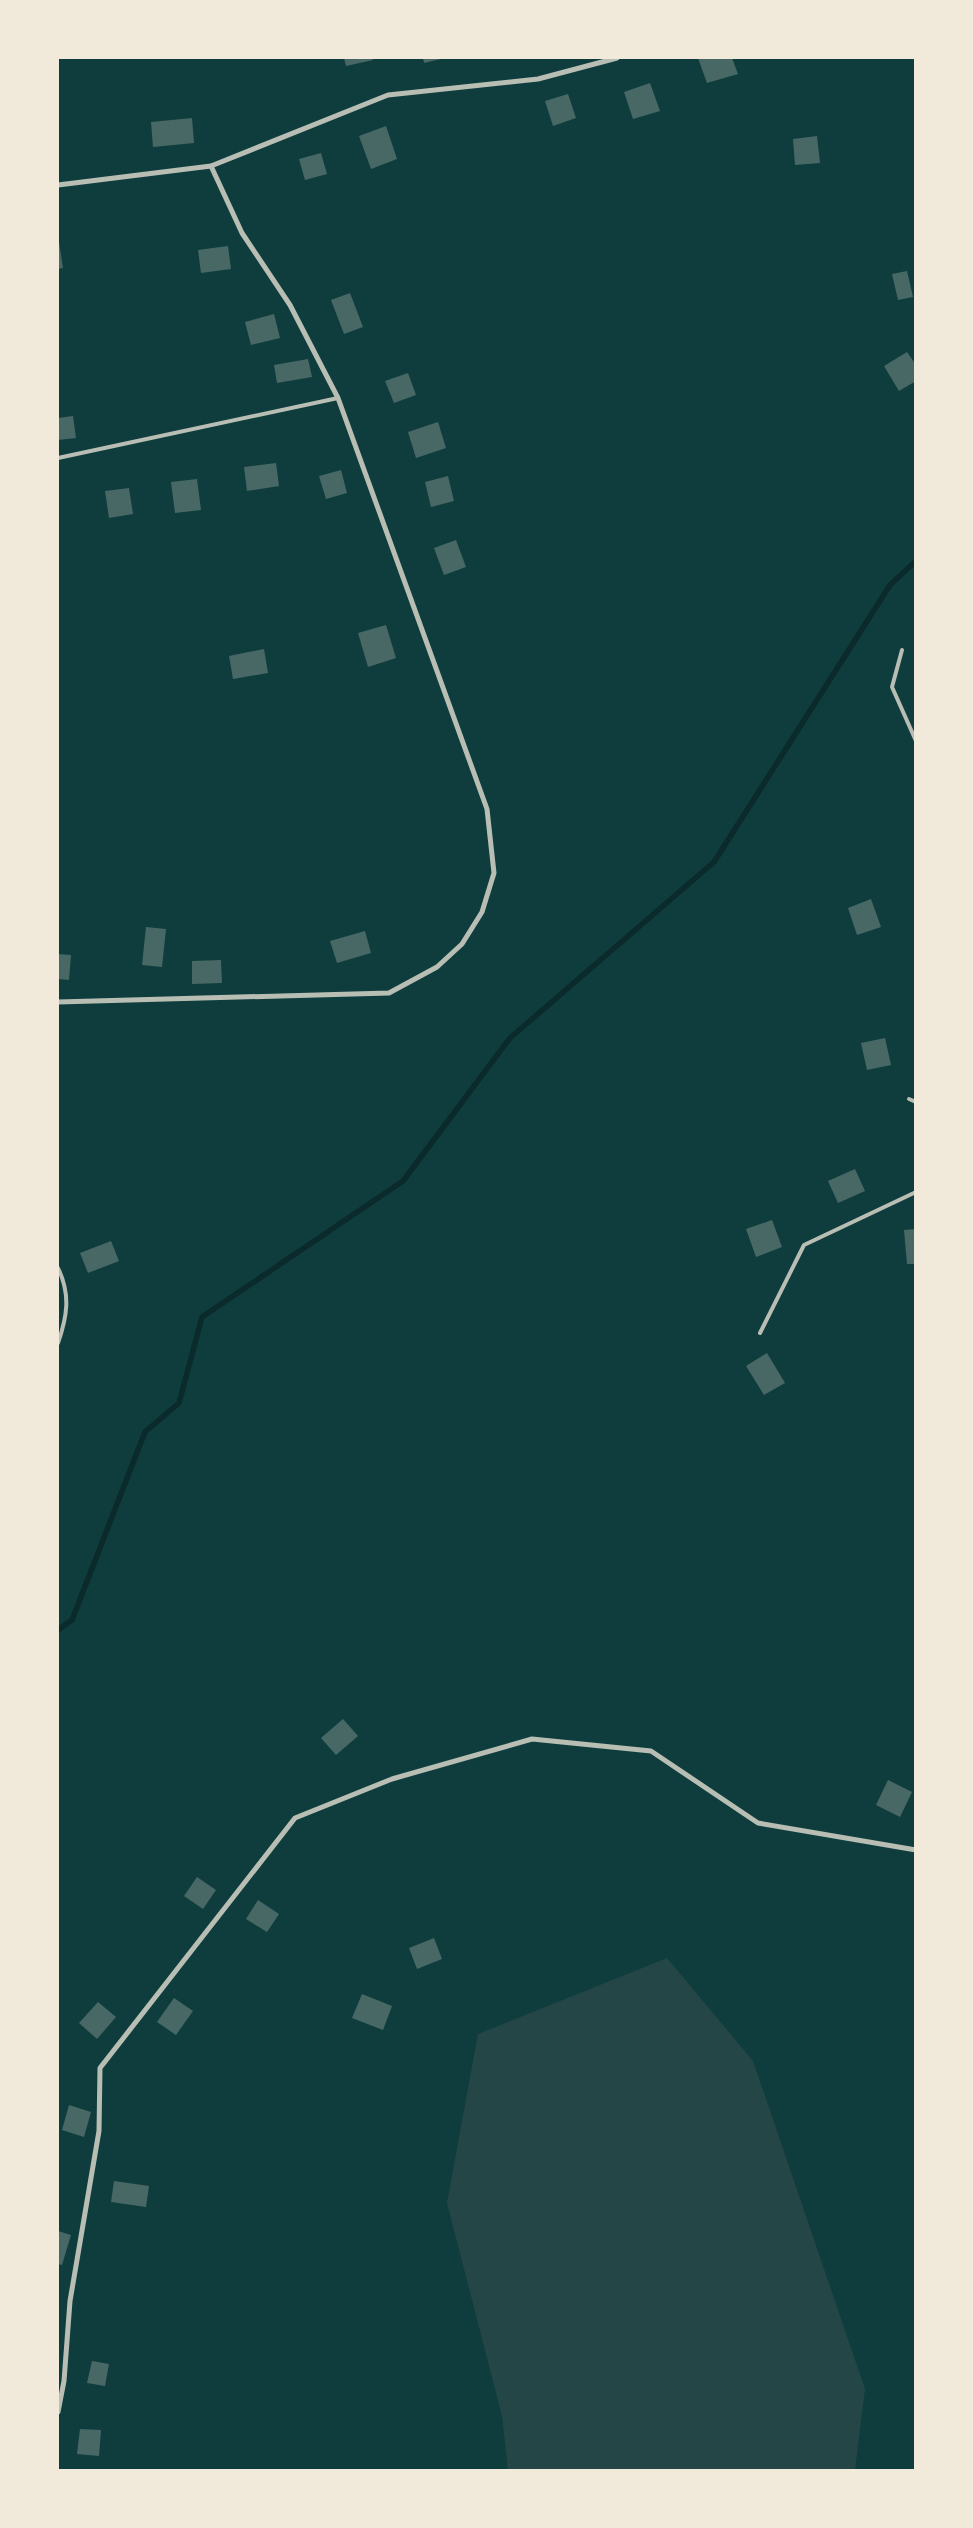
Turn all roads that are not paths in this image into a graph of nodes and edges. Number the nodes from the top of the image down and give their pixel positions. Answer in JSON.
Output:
{"nodes":[{"id":1,"x":617,"y":58,"type":"edge"},
{"id":2,"x":211,"y":166,"type":"junction"},
{"id":3,"x":58,"y":185,"type":"edge"},
{"id":4,"x":338,"y":398,"type":"junction"},
{"id":5,"x":58,"y":458,"type":"edge"},
{"id":6,"x":902,"y":650,"type":"dead end"},
{"id":7,"x":916,"y":741,"type":"edge"},
{"id":8,"x":58,"y":1002,"type":"edge"},
{"id":9,"x":909,"y":1099,"type":"dead end"},
{"id":10,"x":916,"y":1102,"type":"edge"},
{"id":11,"x":916,"y":1192,"type":"edge"},
{"id":12,"x":58,"y":1268,"type":"edge"},
{"id":13,"x":760,"y":1333,"type":"dead end"},
{"id":14,"x":58,"y":1343,"type":"edge"},
{"id":15,"x":916,"y":1850,"type":"edge"},
{"id":16,"x":58,"y":2412,"type":"edge"}],
"edges":[{"from":1,"to":2,"type":"street"},
{"from":2,"to":3,"type":"street"},
{"from":2,"to":4,"type":"street"},
{"from":4,"to":5,"type":"lane"},
{"from":4,"to":8,"type":"street"},
{"from":6,"to":7,"type":"lane"},
{"from":9,"to":10,"type":"lane"},
{"from":11,"to":13,"type":"lane"},
{"from":12,"to":14,"type":"lane"},
{"from":15,"to":16,"type":"street"}]}
